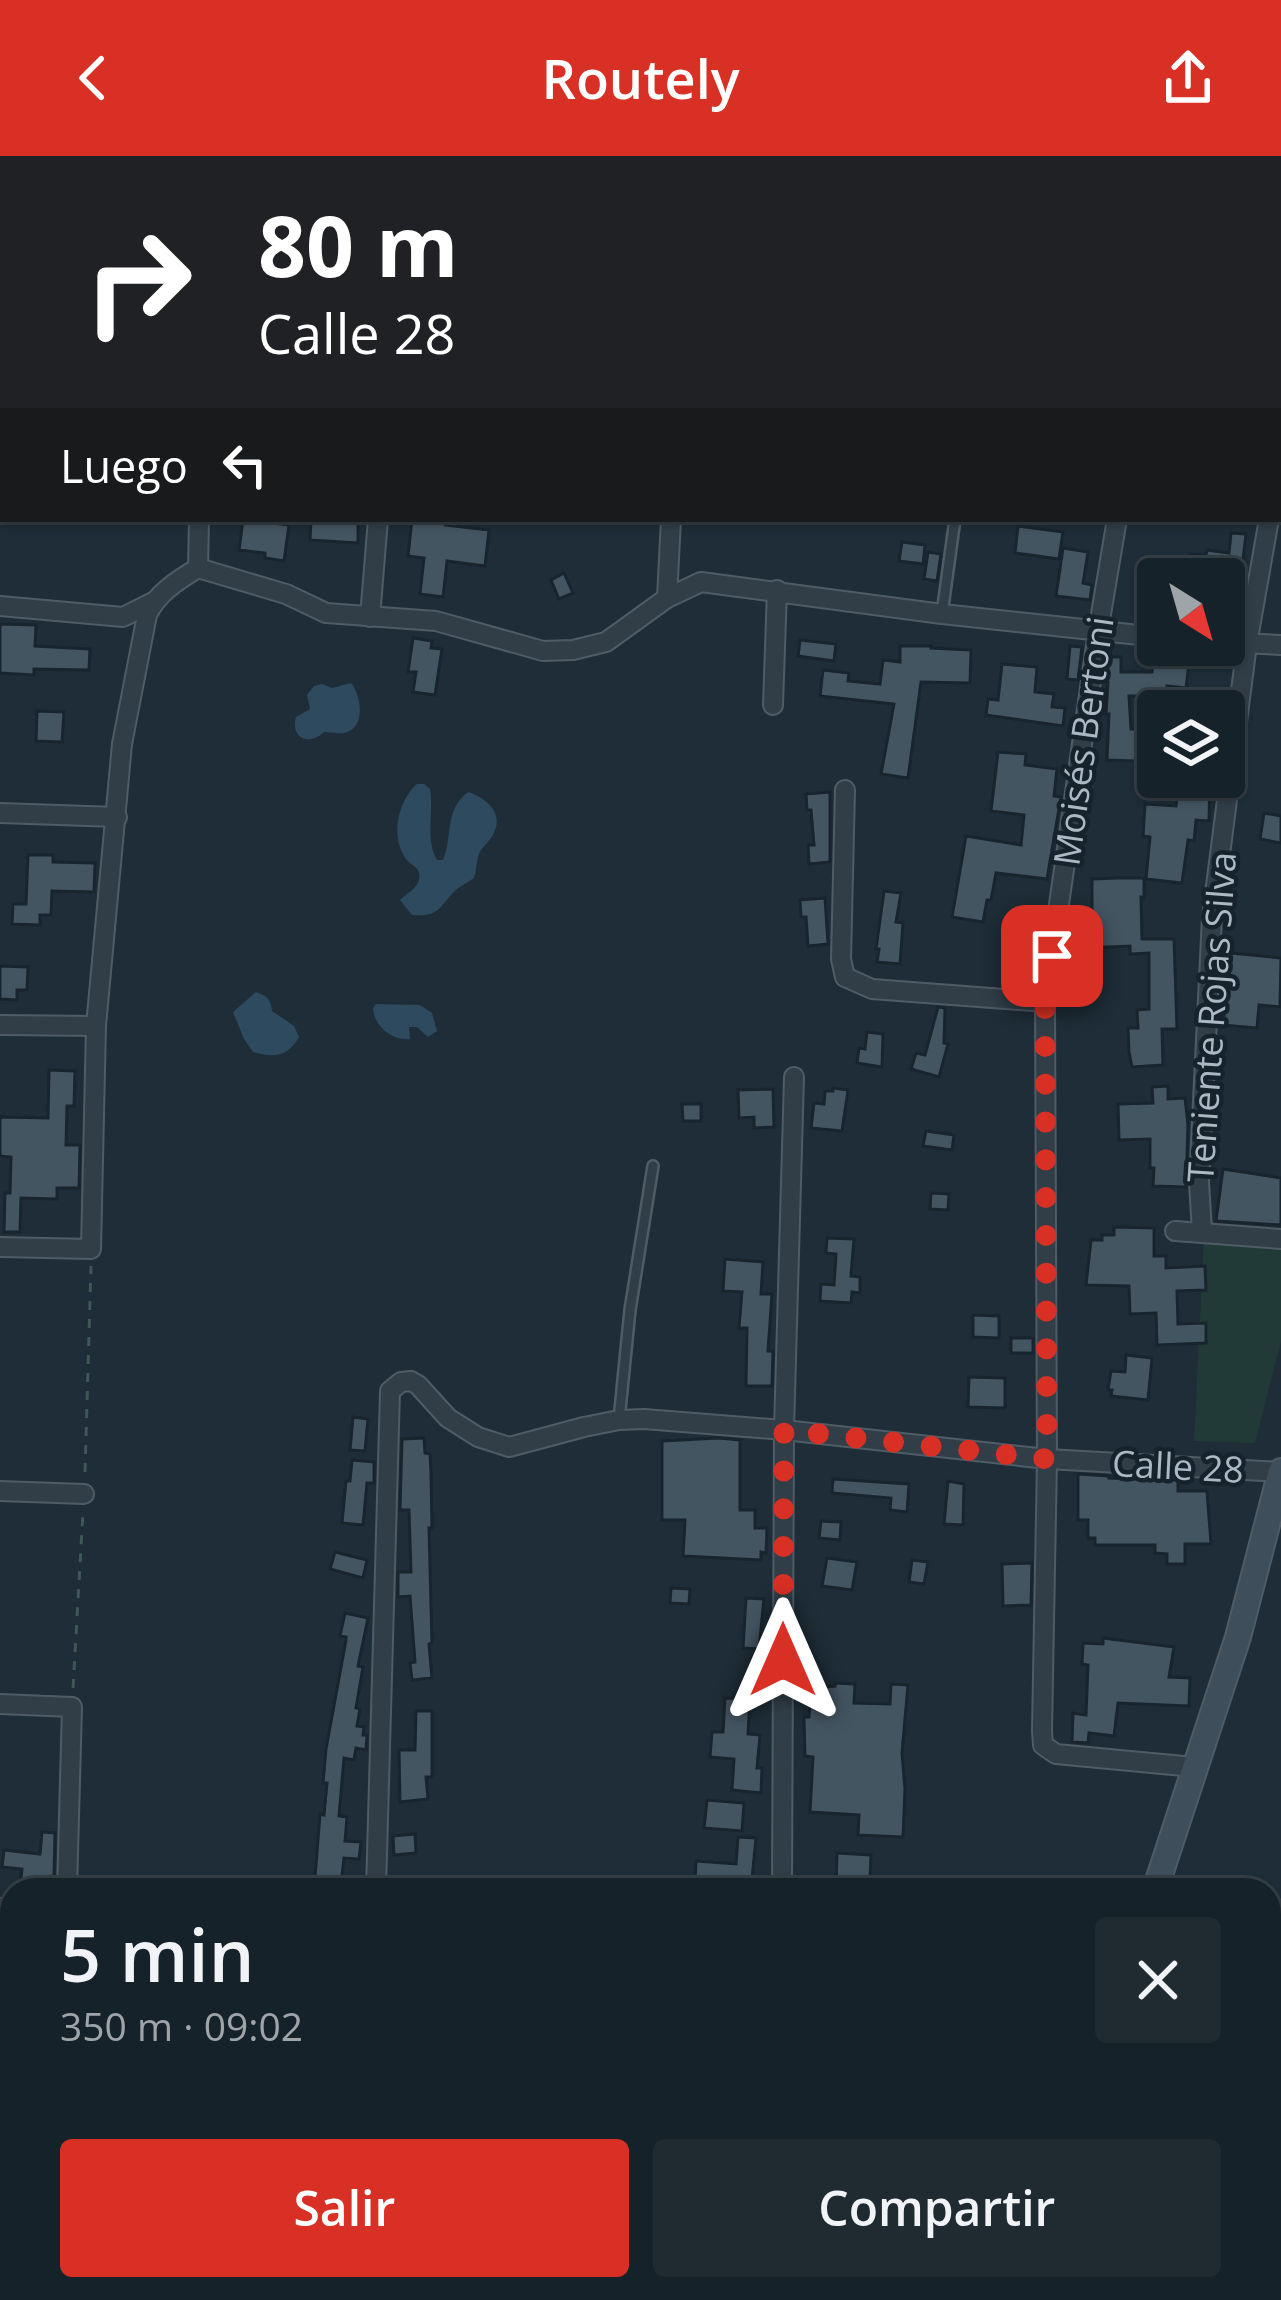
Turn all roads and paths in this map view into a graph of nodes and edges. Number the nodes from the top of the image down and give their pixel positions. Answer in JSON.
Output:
{"nodes":[{"id":1,"x":199,"y":522,"type":"edge"},
{"id":2,"x":378,"y":522,"type":"edge"},
{"id":3,"x":671,"y":522,"type":"edge"},
{"id":4,"x":955,"y":522,"type":"edge"},
{"id":5,"x":1116,"y":522,"type":"edge"},
{"id":6,"x":1268,"y":522,"type":"edge"},
{"id":7,"x":198,"y":568,"type":"junction"},
{"id":8,"x":777,"y":590,"type":"junction"},
{"id":9,"x":667,"y":598,"type":"junction"},
{"id":10,"x":0,"y":607,"type":"edge"},
{"id":11,"x":150,"y":608,"type":"junction"},
{"id":12,"x":942,"y":614,"type":"junction"},
{"id":13,"x":370,"y":617,"type":"junction"},
{"id":14,"x":1098,"y":632,"type":"junction"},
{"id":15,"x":1137,"y":635,"type":"edge"},
{"id":16,"x":1247,"y":644,"type":"junction"},
{"id":17,"x":1281,"y":645,"type":"edge"},
{"id":18,"x":772,"y":705,"type":"dead end"},
{"id":19,"x":845,"y":790,"type":"dead end"},
{"id":20,"x":0,"y":813,"type":"edge"},
{"id":21,"x":117,"y":817,"type":"junction"},
{"id":22,"x":1045,"y":1002,"type":"junction"},
{"id":23,"x":0,"y":1025,"type":"edge"},
{"id":24,"x":96,"y":1026,"type":"junction"},
{"id":25,"x":794,"y":1077,"type":"dead end"},
{"id":26,"x":653,"y":1166,"type":"dead end"},
{"id":27,"x":1175,"y":1231,"type":"dead end"},
{"id":28,"x":1202,"y":1231,"type":"junction"},
{"id":29,"x":1281,"y":1239,"type":"edge"},
{"id":30,"x":0,"y":1247,"type":"edge"},
{"id":31,"x":619,"y":1420,"type":"junction"},
{"id":32,"x":784,"y":1430,"type":"junction"},
{"id":33,"x":1047,"y":1459,"type":"junction"},
{"id":34,"x":1281,"y":1471,"type":"edge"},
{"id":35,"x":0,"y":1490,"type":"edge"},
{"id":36,"x":84,"y":1494,"type":"dead end"},
{"id":37,"x":0,"y":1704,"type":"edge"},
{"id":38,"x":1194,"y":1767,"type":"junction"},
{"id":39,"x":67,"y":1878,"type":"edge"},
{"id":40,"x":376,"y":1878,"type":"edge"},
{"id":41,"x":782,"y":1878,"type":"edge"},
{"id":42,"x":1159,"y":1878,"type":"edge"}],
"edges":[{"from":1,"to":7,"type":"street"},
{"from":2,"to":13,"type":"street"},
{"from":3,"to":9,"type":"street"},
{"from":4,"to":12,"type":"lane"},
{"from":5,"to":14,"type":"street","name":"Moisés Bertoni"},
{"from":6,"to":16,"type":"street","name":"Teniente Rojas Silva"},
{"from":7,"to":11,"type":"street"},
{"from":7,"to":13,"type":"street"},
{"from":8,"to":9,"type":"street"},
{"from":8,"to":12,"type":"street"},
{"from":8,"to":18,"type":"street"},
{"from":9,"to":13,"type":"street"},
{"from":10,"to":11,"type":"street"},
{"from":11,"to":21,"type":"street"},
{"from":12,"to":14,"type":"street"},
{"from":14,"to":15,"type":"street"},
{"from":14,"to":22,"type":"street","name":"Moisés Bertoni"},
{"from":16,"to":17,"type":"street"},
{"from":16,"to":28,"type":"street","name":"Teniente Rojas Silva"},
{"from":19,"to":22,"type":"street"},
{"from":20,"to":21,"type":"street"},
{"from":21,"to":24,"type":"street"},
{"from":22,"to":33,"type":"street","name":"Moisés Bertoni"},
{"from":23,"to":24,"type":"street"},
{"from":24,"to":30,"type":"street"},
{"from":25,"to":32,"type":"street"},
{"from":26,"to":31,"type":"lane"},
{"from":27,"to":28,"type":"street"},
{"from":28,"to":29,"type":"street"},
{"from":31,"to":32,"type":"street","name":"Calle 28"},
{"from":31,"to":40,"type":"street","name":"Calle 28"},
{"from":32,"to":33,"type":"street","name":"Calle 28"},
{"from":32,"to":41,"type":"street"},
{"from":33,"to":34,"type":"street","name":"Calle 28"},
{"from":33,"to":38,"type":"street","name":"Moisés Bertoni"},
{"from":34,"to":38,"type":"main road"},
{"from":35,"to":36,"type":"street"},
{"from":37,"to":39,"type":"street"},
{"from":38,"to":42,"type":"main road"}]}
